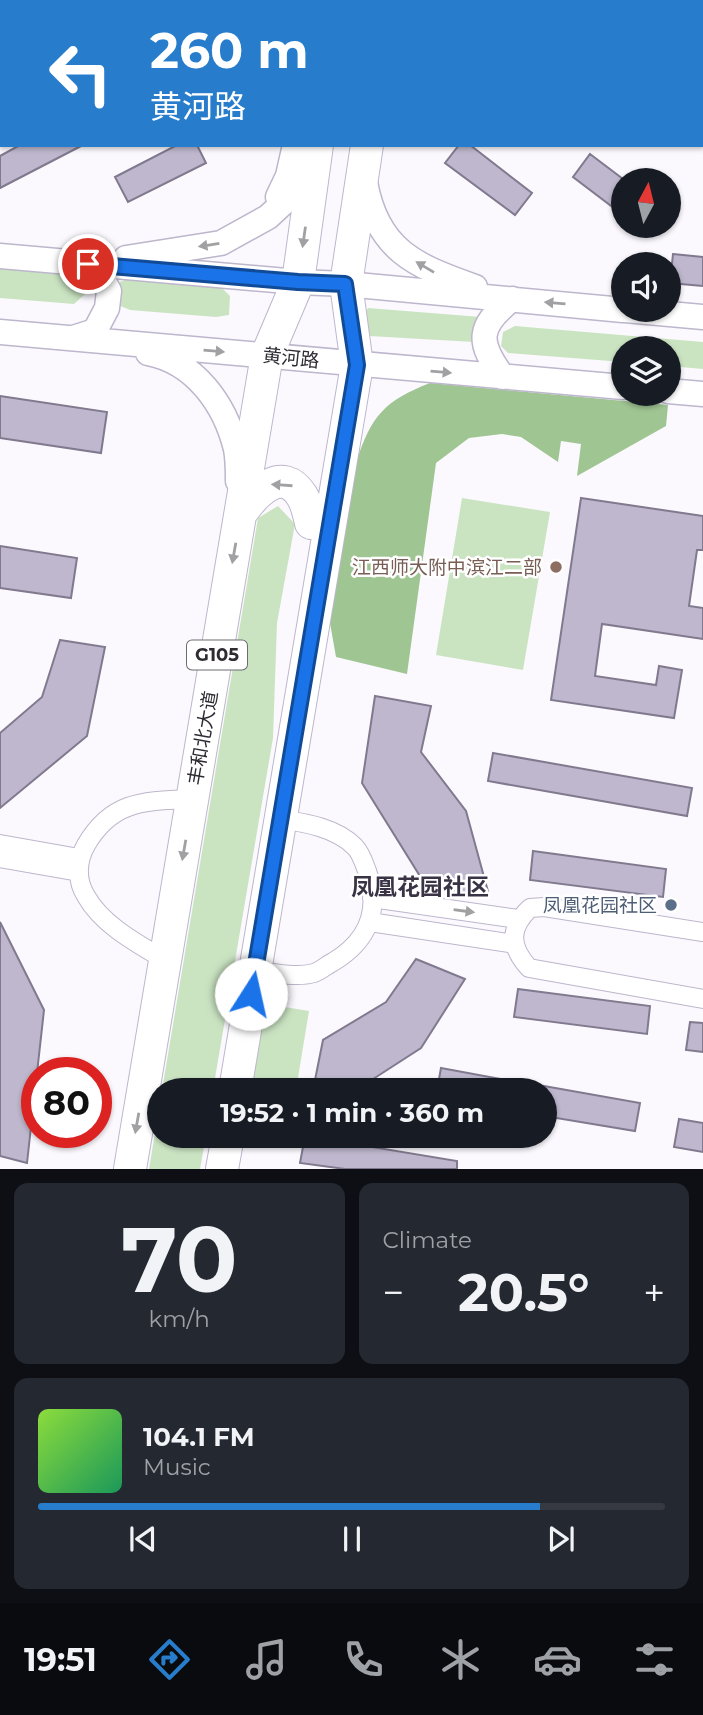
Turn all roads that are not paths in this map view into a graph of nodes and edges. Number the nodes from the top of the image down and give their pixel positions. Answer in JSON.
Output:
{"nodes":[{"id":1,"x":309,"y":150,"type":"edge"},
{"id":2,"x":365,"y":158,"type":"edge"},
{"id":3,"x":2,"y":253,"type":"edge"},
{"id":4,"x":88,"y":264,"type":"junction"},
{"id":5,"x":298,"y":282,"type":"junction"},
{"id":6,"x":345,"y":284,"type":"junction"},
{"id":7,"x":512,"y":299,"type":"junction"},
{"id":8,"x":611,"y":309,"type":"edge"},
{"id":9,"x":681,"y":315,"type":"edge"},
{"id":10,"x":703,"y":317,"type":"edge"},
{"id":11,"x":0,"y":332,"type":"edge"},
{"id":12,"x":72,"y":338,"type":"junction"},
{"id":13,"x":267,"y":355,"type":"junction"},
{"id":14,"x":348,"y":365,"type":"junction"},
{"id":15,"x":503,"y":377,"type":"junction"},
{"id":16,"x":611,"y":386,"type":"edge"},
{"id":17,"x":681,"y":392,"type":"edge"},
{"id":18,"x":703,"y":394,"type":"edge"},
{"id":19,"x":241,"y":513,"type":"junction"},
{"id":20,"x":311,"y":523,"type":"junction"},
{"id":21,"x":293,"y":742,"type":"junction"},
{"id":22,"x":192,"y":799,"type":"junction"},
{"id":23,"x":281,"y":819,"type":"junction"},
{"id":24,"x":0,"y":844,"type":"edge"},
{"id":25,"x":0,"y":858,"type":"edge"},
{"id":26,"x":79,"y":865,"type":"junction"},
{"id":27,"x":373,"y":898,"type":"junction"},
{"id":28,"x":518,"y":919,"type":"junction"},
{"id":29,"x":370,"y":922,"type":"junction"},
{"id":30,"x":703,"y":932,"type":"edge"},
{"id":31,"x":514,"y":944,"type":"junction"},
{"id":32,"x":165,"y":960,"type":"junction"},
{"id":33,"x":255,"y":970,"type":"junction"},
{"id":34,"x":703,"y":999,"type":"edge"},
{"id":35,"x":237,"y":1078,"type":"edge"},
{"id":36,"x":226,"y":1148,"type":"edge"},
{"id":37,"x":130,"y":1169,"type":"edge"},
{"id":38,"x":222,"y":1169,"type":"edge"}],
"edges":[{"from":1,"to":4,"type":"main road","one_way":true},
{"from":1,"to":5,"type":"highway","name":"丰和北大道","number":"G105","one_way":true},
{"from":2,"to":6,"type":"highway"},
{"from":7,"to":2,"type":"main road","one_way":true},
{"from":3,"to":4,"type":"main road"},
{"from":4,"to":5,"type":"main road"},
{"from":4,"to":12,"type":"main road"},
{"from":5,"to":6,"type":"main road"},
{"from":5,"to":13,"type":"highway","name":"丰和北大道","number":"G105"},
{"from":6,"to":7,"type":"main road"},
{"from":6,"to":14,"type":"highway"},
{"from":8,"to":7,"type":"main road","one_way":true},
{"from":7,"to":15,"type":"main road"},
{"from":9,"to":10,"type":"main road"},
{"from":11,"to":12,"type":"main road","name":"黄河路"},
{"from":12,"to":13,"type":"main road","name":"黄河路","one_way":true},
{"from":12,"to":19,"type":"main road"},
{"from":13,"to":14,"type":"main road","name":"黄河路"},
{"from":13,"to":19,"type":"highway","name":"丰和北大道","number":"G105"},
{"from":14,"to":15,"type":"main road","name":"黄河路","one_way":true},
{"from":14,"to":20,"type":"highway"},
{"from":14,"to":21,"type":"highway"},
{"from":15,"to":16,"type":"main road","name":"黄河路"},
{"from":17,"to":18,"type":"main road"},
{"from":20,"to":19,"type":"highway","one_way":true},
{"from":19,"to":22,"type":"highway","name":"丰和北大道","number":"G105","one_way":true},
{"from":20,"to":21,"type":"highway"},
{"from":21,"to":23,"type":"highway"},
{"from":22,"to":26,"type":"street"},
{"from":22,"to":32,"type":"highway","name":"丰和北大道","number":"G105","one_way":true},
{"from":23,"to":27,"type":"street"},
{"from":23,"to":33,"type":"highway"},
{"from":24,"to":26,"type":"street"},
{"from":25,"to":26,"type":"street"},
{"from":26,"to":32,"type":"street"},
{"from":27,"to":28,"type":"street","one_way":true},
{"from":27,"to":29,"type":"street"},
{"from":28,"to":30,"type":"street"},
{"from":28,"to":31,"type":"street"},
{"from":29,"to":31,"type":"street"},
{"from":29,"to":33,"type":"street"},
{"from":31,"to":34,"type":"street"},
{"from":32,"to":37,"type":"highway","name":"丰和北大道","number":"G105","one_way":true},
{"from":33,"to":35,"type":"highway"},
{"from":36,"to":38,"type":"highway"}]}
